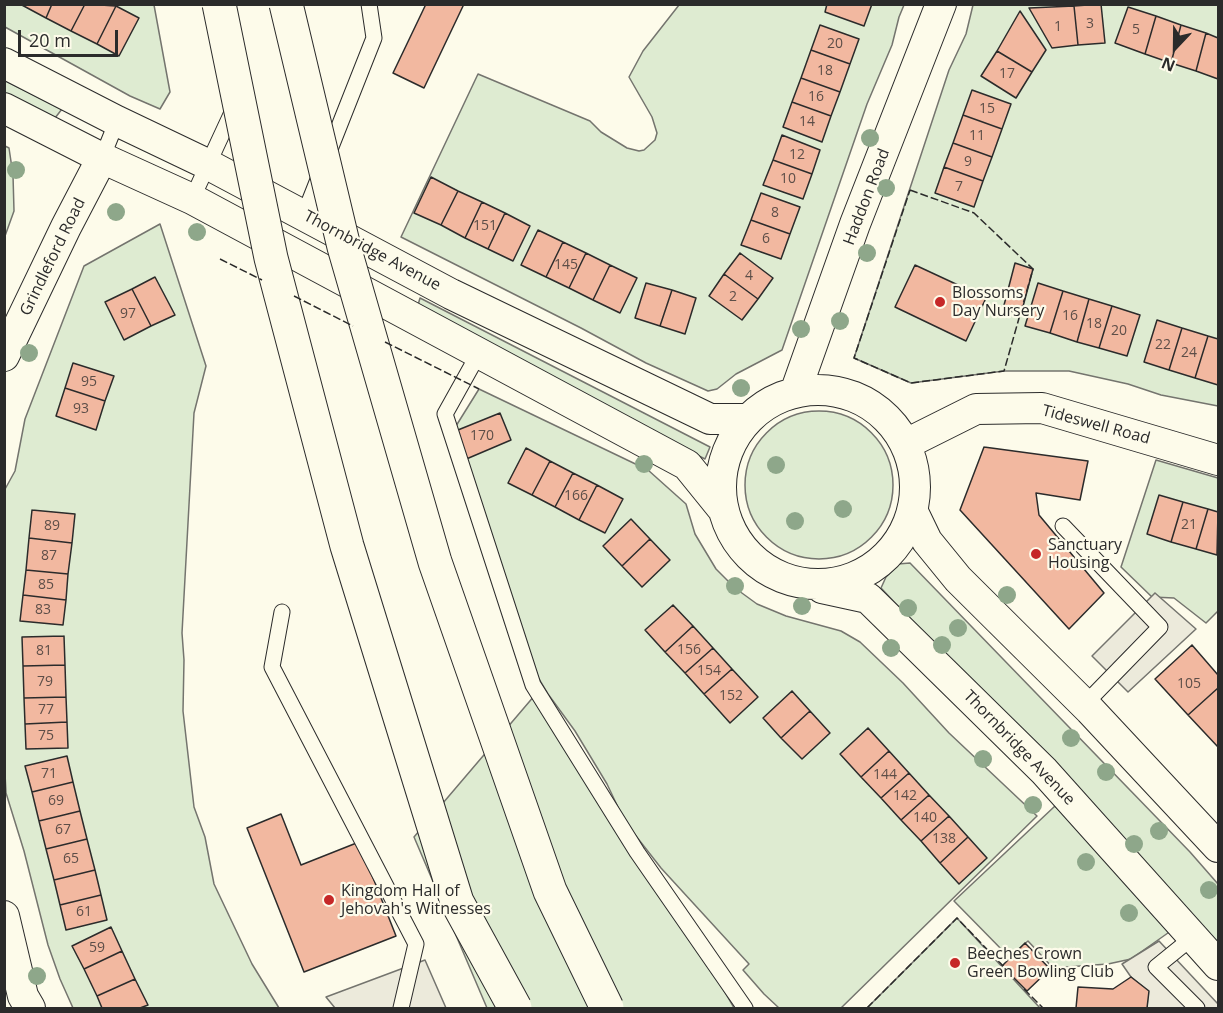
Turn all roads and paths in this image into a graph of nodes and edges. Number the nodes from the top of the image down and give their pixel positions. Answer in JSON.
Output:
{"nodes":[{"id":1,"x":219,"y":4,"type":"edge"},
{"id":2,"x":286,"y":4,"type":"edge"},
{"id":3,"x":369,"y":4,"type":"edge"},
{"id":4,"x":941,"y":4,"type":"edge"},
{"id":5,"x":4,"y":63,"type":"edge"},
{"id":6,"x":236,"y":105,"type":"junction"},
{"id":7,"x":4,"y":108,"type":"edge"},
{"id":8,"x":117,"y":121,"type":"junction"},
{"id":9,"x":102,"y":158,"type":"junction"},
{"id":10,"x":207,"y":164,"type":"junction"},
{"id":11,"x":256,"y":189,"type":"junction"},
{"id":12,"x":192,"y":199,"type":"junction"},
{"id":13,"x":304,"y":215,"type":"junction"},
{"id":14,"x":479,"y":353,"type":"junction"},
{"id":15,"x":4,"y":356,"type":"edge"},
{"id":16,"x":796,"y":390,"type":"junction"},
{"id":17,"x":745,"y":419,"type":"junction"},
{"id":18,"x":906,"y":444,"type":"junction"},
{"id":19,"x":1218,"y":460,"type":"edge"},
{"id":20,"x":721,"y":507,"type":"junction"},
{"id":21,"x":913,"y":512,"type":"junction"},
{"id":22,"x":1063,"y":526,"type":"dead end"},
{"id":23,"x":788,"y":581,"type":"junction"},
{"id":24,"x":282,"y":612,"type":"dead end"},
{"id":25,"x":1084,"y":705,"type":"junction"},
{"id":26,"x":1218,"y":847,"type":"edge"},
{"id":27,"x":4,"y":916,"type":"edge"},
{"id":28,"x":1193,"y":937,"type":"junction"},
{"id":29,"x":1218,"y":965,"type":"edge"},
{"id":30,"x":30,"y":1008,"type":"edge"},
{"id":31,"x":401,"y":1008,"type":"edge"},
{"id":32,"x":515,"y":1008,"type":"edge"},
{"id":33,"x":607,"y":1008,"type":"edge"},
{"id":34,"x":746,"y":1008,"type":"edge"},
{"id":35,"x":1197,"y":1008,"type":"edge"}],
"edges":[{"from":1,"to":6,"type":"lane"},
{"from":1,"to":32,"type":"highway","bridge":true},
{"from":2,"to":33,"type":"highway","bridge":true},
{"from":3,"to":13,"type":"lane"},
{"from":4,"to":16,"type":"street","name":"Haddon Road"},
{"from":5,"to":8,"type":"street","name":"Thornbridge Avenue"},
{"from":6,"to":10,"type":"lane"},
{"from":6,"to":11,"type":"lane"},
{"from":7,"to":9,"type":"street"},
{"from":8,"to":9,"type":"lane"},
{"from":8,"to":10,"type":"street","name":"Thornbridge Avenue"},
{"from":9,"to":12,"type":"street"},
{"from":9,"to":15,"type":"street","name":"Grindleford Road"},
{"from":10,"to":11,"type":"street","name":"Thornbridge Avenue"},
{"from":10,"to":12,"type":"lane"},
{"from":11,"to":13,"type":"street","name":"Thornbridge Avenue"},
{"from":12,"to":14,"type":"street"},
{"from":13,"to":17,"type":"street","name":"Thornbridge Avenue"},
{"from":14,"to":20,"type":"street"},
{"from":14,"to":34,"type":"lane"},
{"from":16,"to":17,"type":"street"},
{"from":16,"to":18,"type":"street"},
{"from":17,"to":20,"type":"street"},
{"from":18,"to":19,"type":"street","name":"Tideswell Road"},
{"from":18,"to":21,"type":"street"},
{"from":20,"to":23,"type":"street"},
{"from":21,"to":23,"type":"street"},
{"from":21,"to":25,"type":"street"},
{"from":22,"to":25,"type":"lane"},
{"from":23,"to":28,"type":"street","name":"Thornbridge Avenue"},
{"from":24,"to":31,"type":"lane"},
{"from":25,"to":26,"type":"street"},
{"from":27,"to":30,"type":"street"},
{"from":28,"to":29,"type":"street","name":"Thornbridge Avenue"},
{"from":28,"to":35,"type":"lane"}]}
